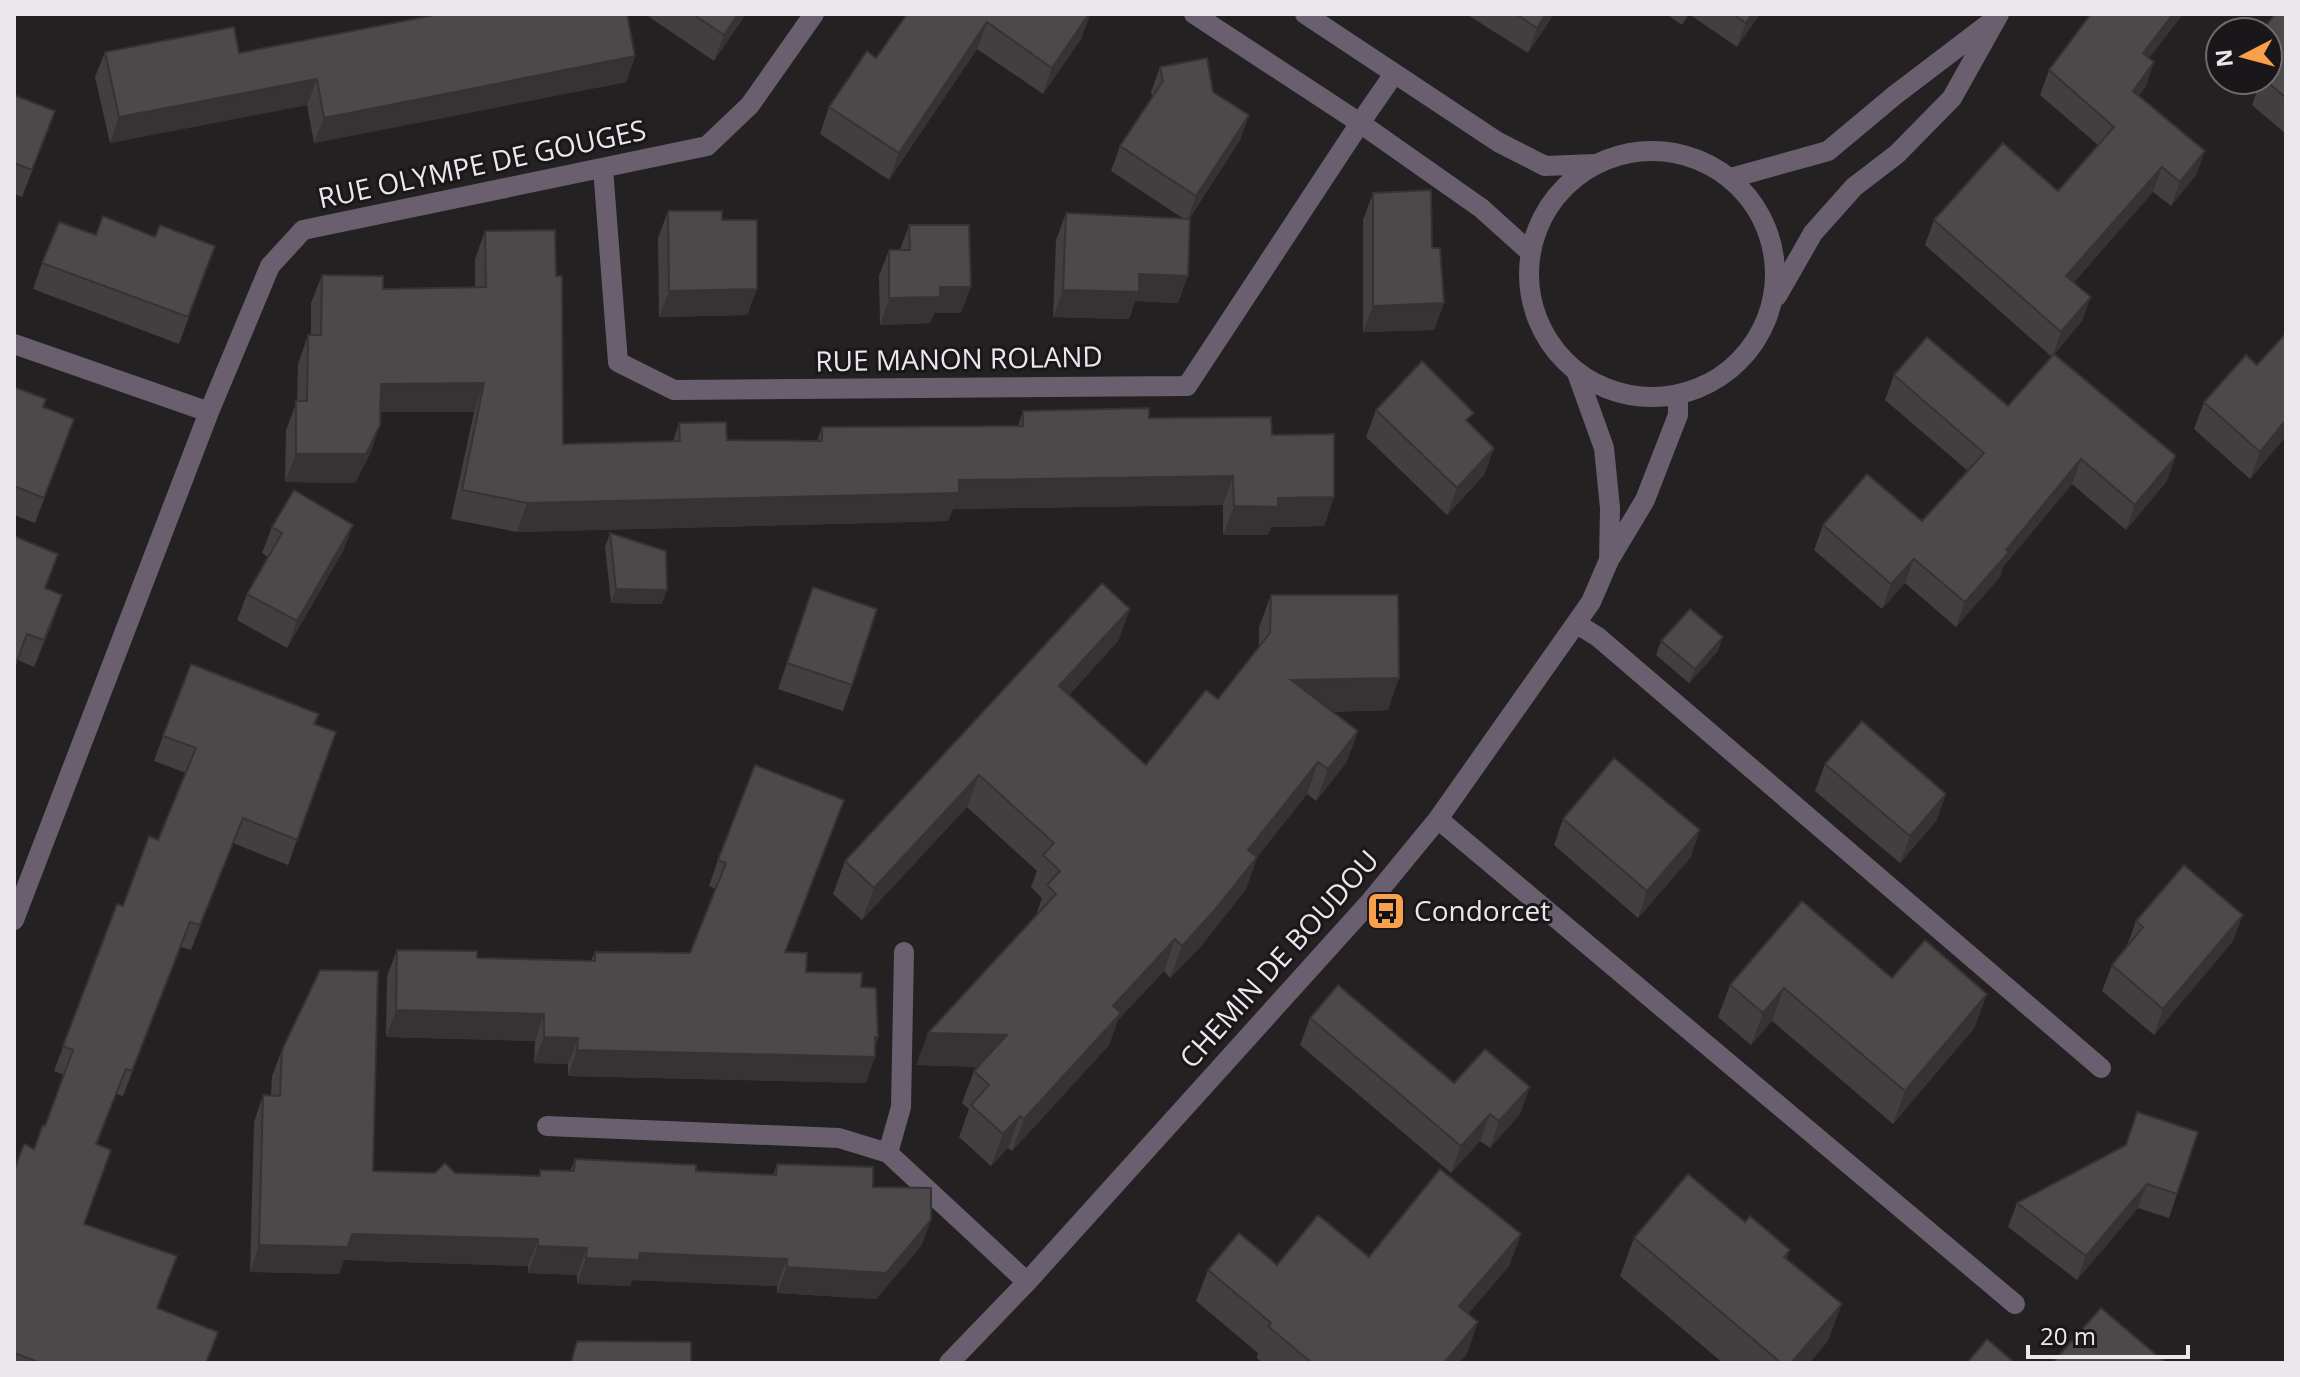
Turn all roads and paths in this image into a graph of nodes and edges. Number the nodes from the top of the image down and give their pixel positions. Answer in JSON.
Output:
{"nodes":[{"id":1,"x":814,"y":14,"type":"edge"},
{"id":2,"x":1194,"y":14,"type":"edge"},
{"id":3,"x":1305,"y":14,"type":"edge"},
{"id":4,"x":1998,"y":16,"type":"edge"},
{"id":5,"x":1394,"y":74,"type":"junction"},
{"id":6,"x":1360,"y":123,"type":"junction"},
{"id":7,"x":1594,"y":164,"type":"junction"},
{"id":8,"x":603,"y":168,"type":"junction"},
{"id":9,"x":1731,"y":178,"type":"junction"},
{"id":10,"x":1530,"y":252,"type":"junction"},
{"id":11,"x":1773,"y":303,"type":"junction"},
{"id":12,"x":14,"y":344,"type":"edge"},
{"id":13,"x":1577,"y":373,"type":"junction"},
{"id":14,"x":1678,"y":396,"type":"junction"},
{"id":15,"x":209,"y":412,"type":"junction"},
{"id":16,"x":1609,"y":560,"type":"junction"},
{"id":17,"x":1577,"y":624,"type":"junction"},
{"id":18,"x":1438,"y":819,"type":"junction"},
{"id":19,"x":14,"y":920,"type":"edge"},
{"id":20,"x":904,"y":952,"type":"dead end"},
{"id":21,"x":2101,"y":1068,"type":"dead end"},
{"id":22,"x":547,"y":1126,"type":"dead end"},
{"id":23,"x":888,"y":1153,"type":"junction"},
{"id":24,"x":1027,"y":1282,"type":"junction"},
{"id":25,"x":2015,"y":1304,"type":"dead end"},
{"id":26,"x":949,"y":1363,"type":"edge"}],
"edges":[{"from":1,"to":8,"type":"street","name":"RUE OLYMPE DE GOUGES"},
{"from":2,"to":6,"type":"street"},
{"from":3,"to":5,"type":"street"},
{"from":4,"to":9,"type":"street"},
{"from":4,"to":11,"type":"street"},
{"from":5,"to":6,"type":"street"},
{"from":5,"to":7,"type":"street"},
{"from":6,"to":8,"type":"street","name":"RUE MANON ROLAND"},
{"from":6,"to":10,"type":"street"},
{"from":7,"to":9,"type":"street"},
{"from":7,"to":10,"type":"street"},
{"from":8,"to":15,"type":"street","name":"RUE OLYMPE DE GOUGES"},
{"from":9,"to":11,"type":"street"},
{"from":10,"to":13,"type":"street"},
{"from":11,"to":14,"type":"street"},
{"from":12,"to":15,"type":"street"},
{"from":13,"to":14,"type":"street"},
{"from":13,"to":16,"type":"street","name":"CHEMIN DE BOUDOU"},
{"from":14,"to":16,"type":"street","name":"CHEMIN DE BOUDOU"},
{"from":15,"to":19,"type":"street","name":"RUE OLYMPE DE GOUGES"},
{"from":16,"to":17,"type":"street","name":"CHEMIN DE BOUDOU"},
{"from":17,"to":18,"type":"street","name":"CHEMIN DE BOUDOU"},
{"from":17,"to":21,"type":"street"},
{"from":18,"to":24,"type":"street","name":"CHEMIN DE BOUDOU"},
{"from":18,"to":25,"type":"street"},
{"from":20,"to":23,"type":"street"},
{"from":22,"to":23,"type":"street"},
{"from":23,"to":24,"type":"street"},
{"from":24,"to":26,"type":"street","name":"CHEMIN DE BOUDOU"}]}
